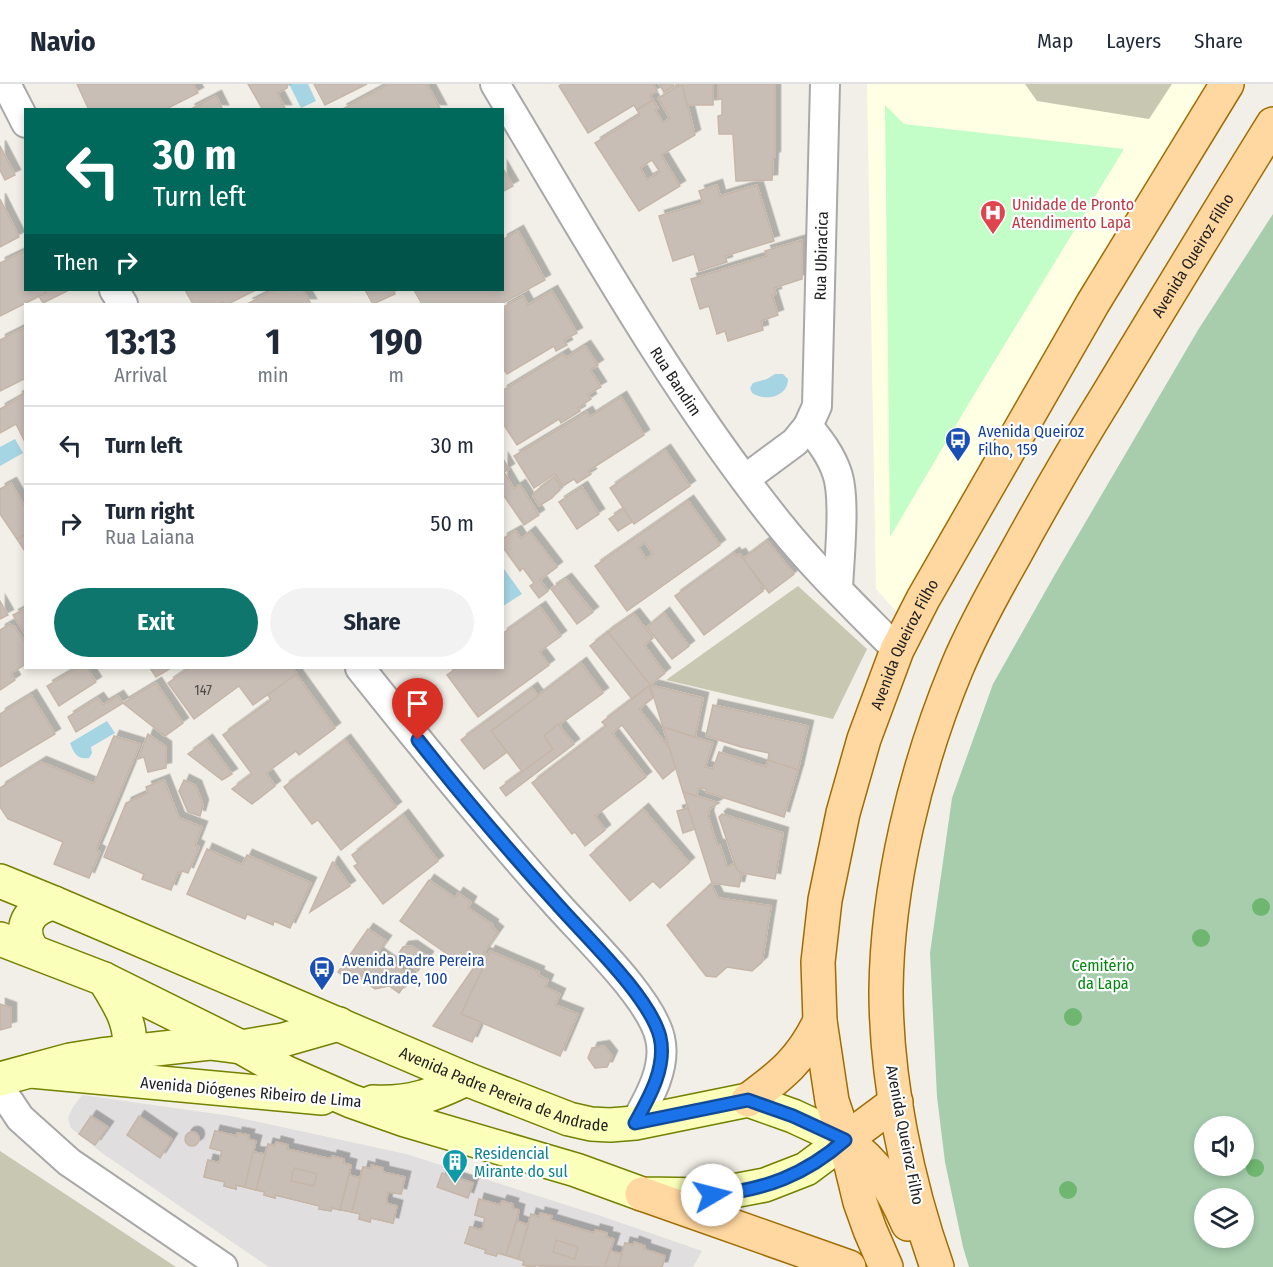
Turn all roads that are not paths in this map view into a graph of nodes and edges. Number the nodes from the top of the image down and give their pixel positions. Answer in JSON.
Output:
{"nodes":[{"id":1,"x":6,"y":84,"type":"edge"},
{"id":2,"x":495,"y":84,"type":"edge"},
{"id":3,"x":825,"y":84,"type":"edge"},
{"id":4,"x":1227,"y":84,"type":"edge"},
{"id":5,"x":24,"y":119,"type":"edge"},
{"id":6,"x":1273,"y":124,"type":"edge"},
{"id":7,"x":808,"y":426,"type":"junction"},
{"id":8,"x":745,"y":479,"type":"junction"},
{"id":9,"x":838,"y":589,"type":"junction"},
{"id":10,"x":897,"y":650,"type":"junction"},
{"id":11,"x":361,"y":669,"type":"edge"},
{"id":12,"x":3,"y":882,"type":"edge"},
{"id":13,"x":54,"y":903,"type":"junction"},
{"id":14,"x":0,"y":930,"type":"edge"},
{"id":15,"x":0,"y":939,"type":"edge"},
{"id":16,"x":33,"y":951,"type":"junction"},
{"id":17,"x":104,"y":979,"type":"junction"},
{"id":18,"x":820,"y":1021,"type":"junction"},
{"id":19,"x":339,"y":1024,"type":"junction"},
{"id":20,"x":241,"y":1047,"type":"junction"},
{"id":21,"x":129,"y":1051,"type":"junction"},
{"id":22,"x":31,"y":1071,"type":"junction"},
{"id":23,"x":466,"y":1079,"type":"junction"},
{"id":24,"x":0,"y":1080,"type":"edge"},
{"id":25,"x":0,"y":1088,"type":"edge"},
{"id":26,"x":748,"y":1100,"type":"junction"},
{"id":27,"x":351,"y":1101,"type":"junction"},
{"id":28,"x":896,"y":1102,"type":"junction"},
{"id":29,"x":635,"y":1123,"type":"junction"},
{"id":30,"x":845,"y":1140,"type":"junction"},
{"id":31,"x":642,"y":1194,"type":"junction"},
{"id":32,"x":223,"y":1267,"type":"edge"},
{"id":33,"x":849,"y":1267,"type":"edge"},
{"id":34,"x":886,"y":1267,"type":"edge"},
{"id":35,"x":927,"y":1267,"type":"edge"},
{"id":36,"x":937,"y":1267,"type":"edge"}],
"edges":[{"from":1,"to":5,"type":"street"},
{"from":2,"to":8,"type":"street","name":"Rua Bandim"},
{"from":3,"to":7,"type":"street","name":"Rua Ubiracica"},
{"from":4,"to":10,"type":"main road","name":"Avenida Queiroz Filho"},
{"from":6,"to":28,"type":"main road","name":"Avenida Queiroz Filho"},
{"from":7,"to":8,"type":"street","name":"Rua Ubiracica"},
{"from":7,"to":9,"type":"street"},
{"from":8,"to":9,"type":"street","name":"Rua Bandim"},
{"from":9,"to":10,"type":"street","name":"Rua Bandim"},
{"from":10,"to":18,"type":"main road","name":"Avenida Queiroz Filho"},
{"from":11,"to":29,"type":"street"},
{"from":12,"to":13,"type":"main road","name":"Avenida Padre Pereira de Andrade"},
{"from":12,"to":14,"type":"main road"},
{"from":13,"to":16,"type":"main road"},
{"from":13,"to":19,"type":"main road","name":"Avenida Padre Pereira de Andrade"},
{"from":15,"to":16,"type":"main road"},
{"from":16,"to":17,"type":"main road"},
{"from":17,"to":20,"type":"main road"},
{"from":17,"to":21,"type":"main road"},
{"from":18,"to":26,"type":"main road"},
{"from":18,"to":30,"type":"main road","name":"Avenida Queiroz Filho"},
{"from":19,"to":20,"type":"main road","name":"Avenida Diógenes Ribeiro de Lima"},
{"from":19,"to":23,"type":"main road","name":"Avenida Padre Pereira de Andrade"},
{"from":20,"to":21,"type":"main road","name":"Avenida Diógenes Ribeiro de Lima"},
{"from":20,"to":27,"type":"main road"},
{"from":21,"to":22,"type":"main road","name":"Avenida Diógenes Ribeiro de Lima"},
{"from":22,"to":24,"type":"main road","name":"Avenida Diógenes Ribeiro de Lima"},
{"from":22,"to":27,"type":"main road","name":"Avenida Diógenes Ribeiro de Lima"},
{"from":23,"to":27,"type":"main road","name":"Avenida Diógenes Ribeiro de Lima"},
{"from":23,"to":29,"type":"main road","name":"Avenida Padre Pereira de Andrade"},
{"from":25,"to":32,"type":"street"},
{"from":26,"to":29,"type":"main road","name":"Avenida Padre Pereira de Andrade"},
{"from":26,"to":30,"type":"main road"},
{"from":27,"to":31,"type":"main road"},
{"from":28,"to":30,"type":"main road"},
{"from":28,"to":36,"type":"main road","name":"Avenida Queiroz Filho"},
{"from":30,"to":31,"type":"main road"},
{"from":30,"to":34,"type":"main road","name":"Avenida Queiroz Filho"},
{"from":30,"to":35,"type":"main road"},
{"from":31,"to":33,"type":"main road"}]}
